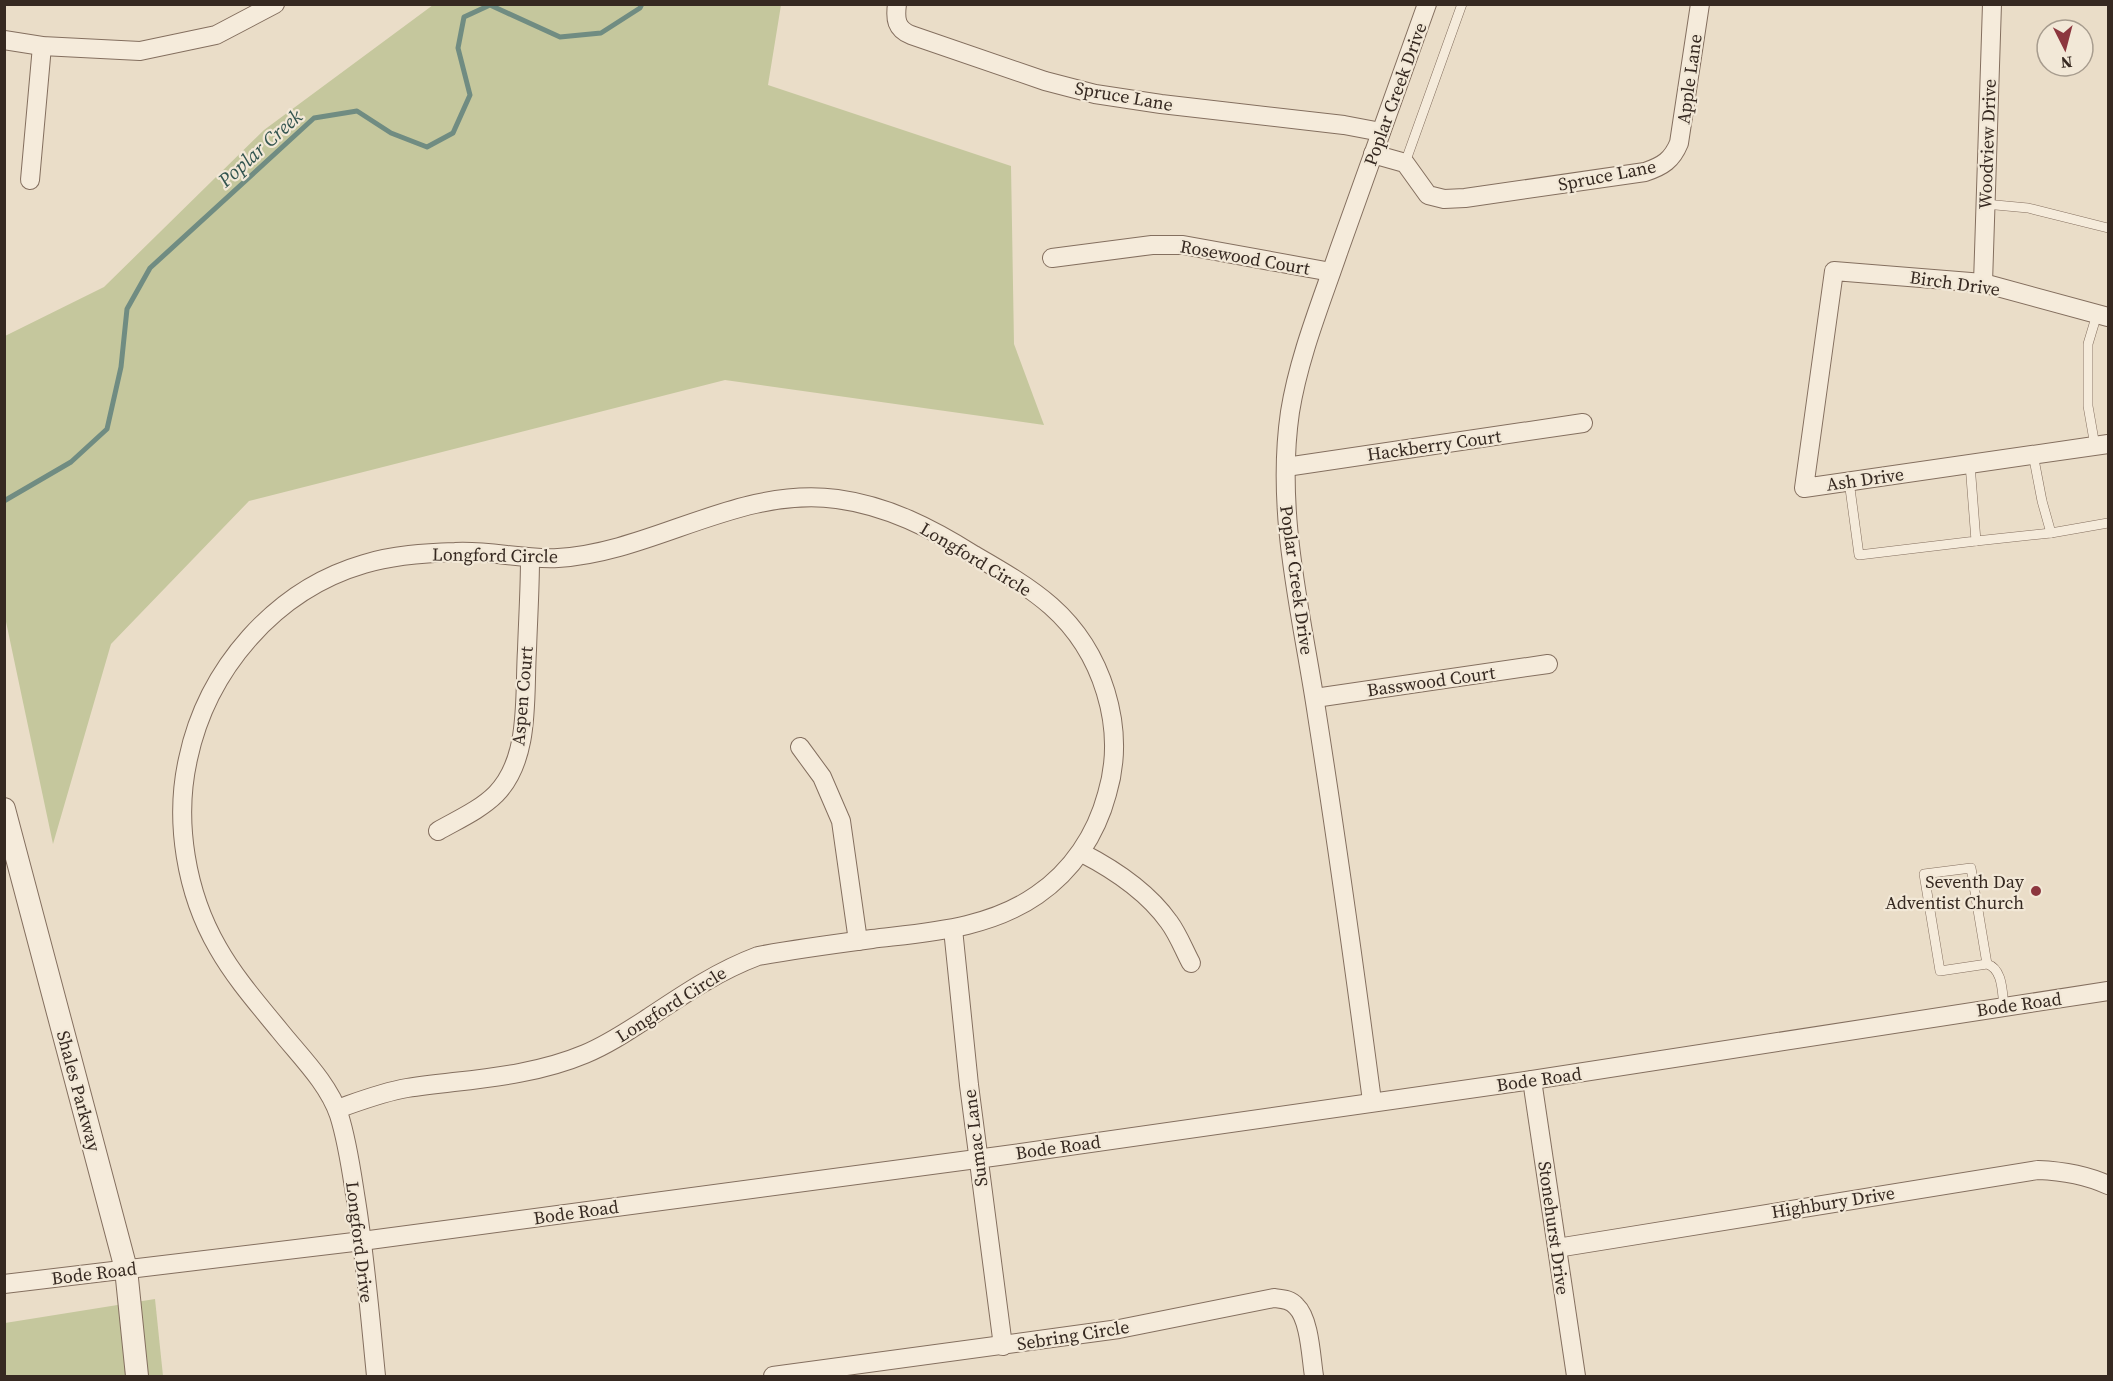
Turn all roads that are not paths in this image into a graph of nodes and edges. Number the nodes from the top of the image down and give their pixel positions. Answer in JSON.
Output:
{"nodes":[{"id":1,"x":275,"y":4,"type":"edge"},
{"id":2,"x":897,"y":4,"type":"edge"},
{"id":3,"x":1427,"y":4,"type":"edge"},
{"id":4,"x":1462,"y":4,"type":"edge"},
{"id":5,"x":1700,"y":4,"type":"edge"},
{"id":6,"x":1992,"y":4,"type":"edge"},
{"id":7,"x":4,"y":40,"type":"edge"},
{"id":8,"x":42,"y":46,"type":"junction"},
{"id":9,"x":1381,"y":132,"type":"junction"},
{"id":10,"x":1675,"y":153,"type":"joint"},
{"id":11,"x":1372,"y":154,"type":"junction"},
{"id":12,"x":1405,"y":163,"type":"junction"},
{"id":13,"x":30,"y":180,"type":"dead end"},
{"id":14,"x":1985,"y":204,"type":"junction"},
{"id":15,"x":2109,"y":228,"type":"edge"},
{"id":16,"x":1052,"y":258,"type":"dead end"},
{"id":17,"x":1834,"y":271,"type":"joint"},
{"id":18,"x":1331,"y":272,"type":"junction"},
{"id":19,"x":1983,"y":283,"type":"junction"},
{"id":20,"x":2103,"y":315,"type":"edge"},
{"id":21,"x":1583,"y":423,"type":"dead end"},
{"id":22,"x":2102,"y":445,"type":"edge"},
{"id":23,"x":2033,"y":454,"type":"junction"},
{"id":24,"x":1970,"y":464,"type":"junction"},
{"id":25,"x":1286,"y":467,"type":"junction"},
{"id":26,"x":1849,"y":481,"type":"junction"},
{"id":27,"x":2109,"y":523,"type":"edge"},
{"id":28,"x":2051,"y":533,"type":"junction"},
{"id":29,"x":1976,"y":540,"type":"junction"},
{"id":30,"x":530,"y":558,"type":"junction"},
{"id":31,"x":1548,"y":664,"type":"dead end"},
{"id":32,"x":1315,"y":698,"type":"junction"},
{"id":33,"x":800,"y":747,"type":"dead end"},
{"id":34,"x":4,"y":809,"type":"edge"},
{"id":35,"x":438,"y":831,"type":"dead end"},
{"id":36,"x":1082,"y":853,"type":"junction"},
{"id":37,"x":953,"y":929,"type":"junction"},
{"id":38,"x":858,"y":941,"type":"junction"},
{"id":39,"x":1191,"y":963,"type":"dead end"},
{"id":40,"x":1987,"y":964,"type":"junction"},
{"id":41,"x":2109,"y":991,"type":"edge"},
{"id":42,"x":2004,"y":1006,"type":"junction"},
{"id":43,"x":1532,"y":1080,"type":"junction"},
{"id":44,"x":1372,"y":1101,"type":"junction"},
{"id":45,"x":337,"y":1109,"type":"junction"},
{"id":46,"x":978,"y":1158,"type":"junction"},
{"id":47,"x":2109,"y":1185,"type":"edge"},
{"id":48,"x":362,"y":1241,"type":"junction"},
{"id":49,"x":1557,"y":1248,"type":"junction"},
{"id":50,"x":126,"y":1269,"type":"junction"},
{"id":51,"x":4,"y":1284,"type":"edge"},
{"id":52,"x":1003,"y":1346,"type":"junction"},
{"id":53,"x":137,"y":1377,"type":"edge"},
{"id":54,"x":376,"y":1377,"type":"edge"},
{"id":55,"x":773,"y":1377,"type":"edge"},
{"id":56,"x":1314,"y":1377,"type":"edge"},
{"id":57,"x":1576,"y":1377,"type":"edge"}],
"edges":[{"from":1,"to":8,"type":"street"},
{"from":2,"to":9,"type":"street","name":"Spruce Lane"},
{"from":3,"to":9,"type":"street","name":"Poplar Creek Drive"},
{"from":4,"to":12,"type":"lane"},
{"from":5,"to":10,"type":"street","name":"Apple Lane"},
{"from":6,"to":14,"type":"street","name":"Woodview Drive"},
{"from":7,"to":8,"type":"street"},
{"from":8,"to":13,"type":"street"},
{"from":9,"to":11,"type":"street","name":"Poplar Creek Drive"},
{"from":10,"to":12,"type":"street","name":"Spruce Lane"},
{"from":11,"to":12,"type":"street"},
{"from":11,"to":18,"type":"street","name":"Poplar Creek Drive"},
{"from":14,"to":15,"type":"lane"},
{"from":14,"to":19,"type":"street","name":"Woodview Drive"},
{"from":16,"to":18,"type":"street","name":"Rosewood Court"},
{"from":17,"to":19,"type":"street","name":"Birch Drive"},
{"from":17,"to":26,"type":"street","name":"Ash Drive"},
{"from":18,"to":25,"type":"street","name":"Poplar Creek Drive"},
{"from":19,"to":20,"type":"street","name":"Birch Drive"},
{"from":20,"to":22,"type":"lane"},
{"from":21,"to":25,"type":"street","name":"Hackberry Court"},
{"from":22,"to":23,"type":"street","name":"Ash Drive"},
{"from":23,"to":24,"type":"street","name":"Ash Drive"},
{"from":23,"to":28,"type":"lane"},
{"from":24,"to":26,"type":"street","name":"Ash Drive"},
{"from":24,"to":29,"type":"lane"},
{"from":25,"to":32,"type":"street","name":"Poplar Creek Drive"},
{"from":26,"to":29,"type":"lane"},
{"from":27,"to":28,"type":"lane"},
{"from":28,"to":29,"type":"lane"},
{"from":30,"to":35,"type":"street","name":"Aspen Court"},
{"from":30,"to":36,"type":"street","name":"Longford Circle"},
{"from":30,"to":45,"type":"street","name":"Longford Circle"},
{"from":31,"to":32,"type":"street","name":"Basswood Court"},
{"from":32,"to":44,"type":"street","name":"Poplar Creek Drive"},
{"from":33,"to":38,"type":"street"},
{"from":34,"to":50,"type":"street","name":"Shales Parkway"},
{"from":36,"to":37,"type":"street","name":"Longford Circle"},
{"from":36,"to":39,"type":"street"},
{"from":37,"to":38,"type":"street","name":"Longford Circle"},
{"from":37,"to":46,"type":"street","name":"Sumac Lane"},
{"from":38,"to":45,"type":"street","name":"Longford Circle"},
{"from":40,"to":40,"type":"lane"},
{"from":40,"to":42,"type":"lane"},
{"from":41,"to":42,"type":"street","name":"Bode Road"},
{"from":42,"to":43,"type":"street","name":"Bode Road"},
{"from":43,"to":44,"type":"street","name":"Bode Road"},
{"from":43,"to":49,"type":"street","name":"Stonehurst Drive"},
{"from":44,"to":46,"type":"street","name":"Bode Road"},
{"from":45,"to":48,"type":"street","name":"Longford Drive"},
{"from":46,"to":48,"type":"street","name":"Bode Road"},
{"from":46,"to":52,"type":"street","name":"Sumac Lane"},
{"from":47,"to":49,"type":"street","name":"Highbury Drive"},
{"from":48,"to":50,"type":"street","name":"Bode Road"},
{"from":48,"to":54,"type":"street","name":"Longford Drive"},
{"from":49,"to":57,"type":"street","name":"Stonehurst Drive"},
{"from":50,"to":51,"type":"street","name":"Bode Road"},
{"from":50,"to":53,"type":"street","name":"Shales Parkway"},
{"from":52,"to":55,"type":"street","name":"Sebring Circle"},
{"from":52,"to":56,"type":"street","name":"Sebring Circle"}]}
